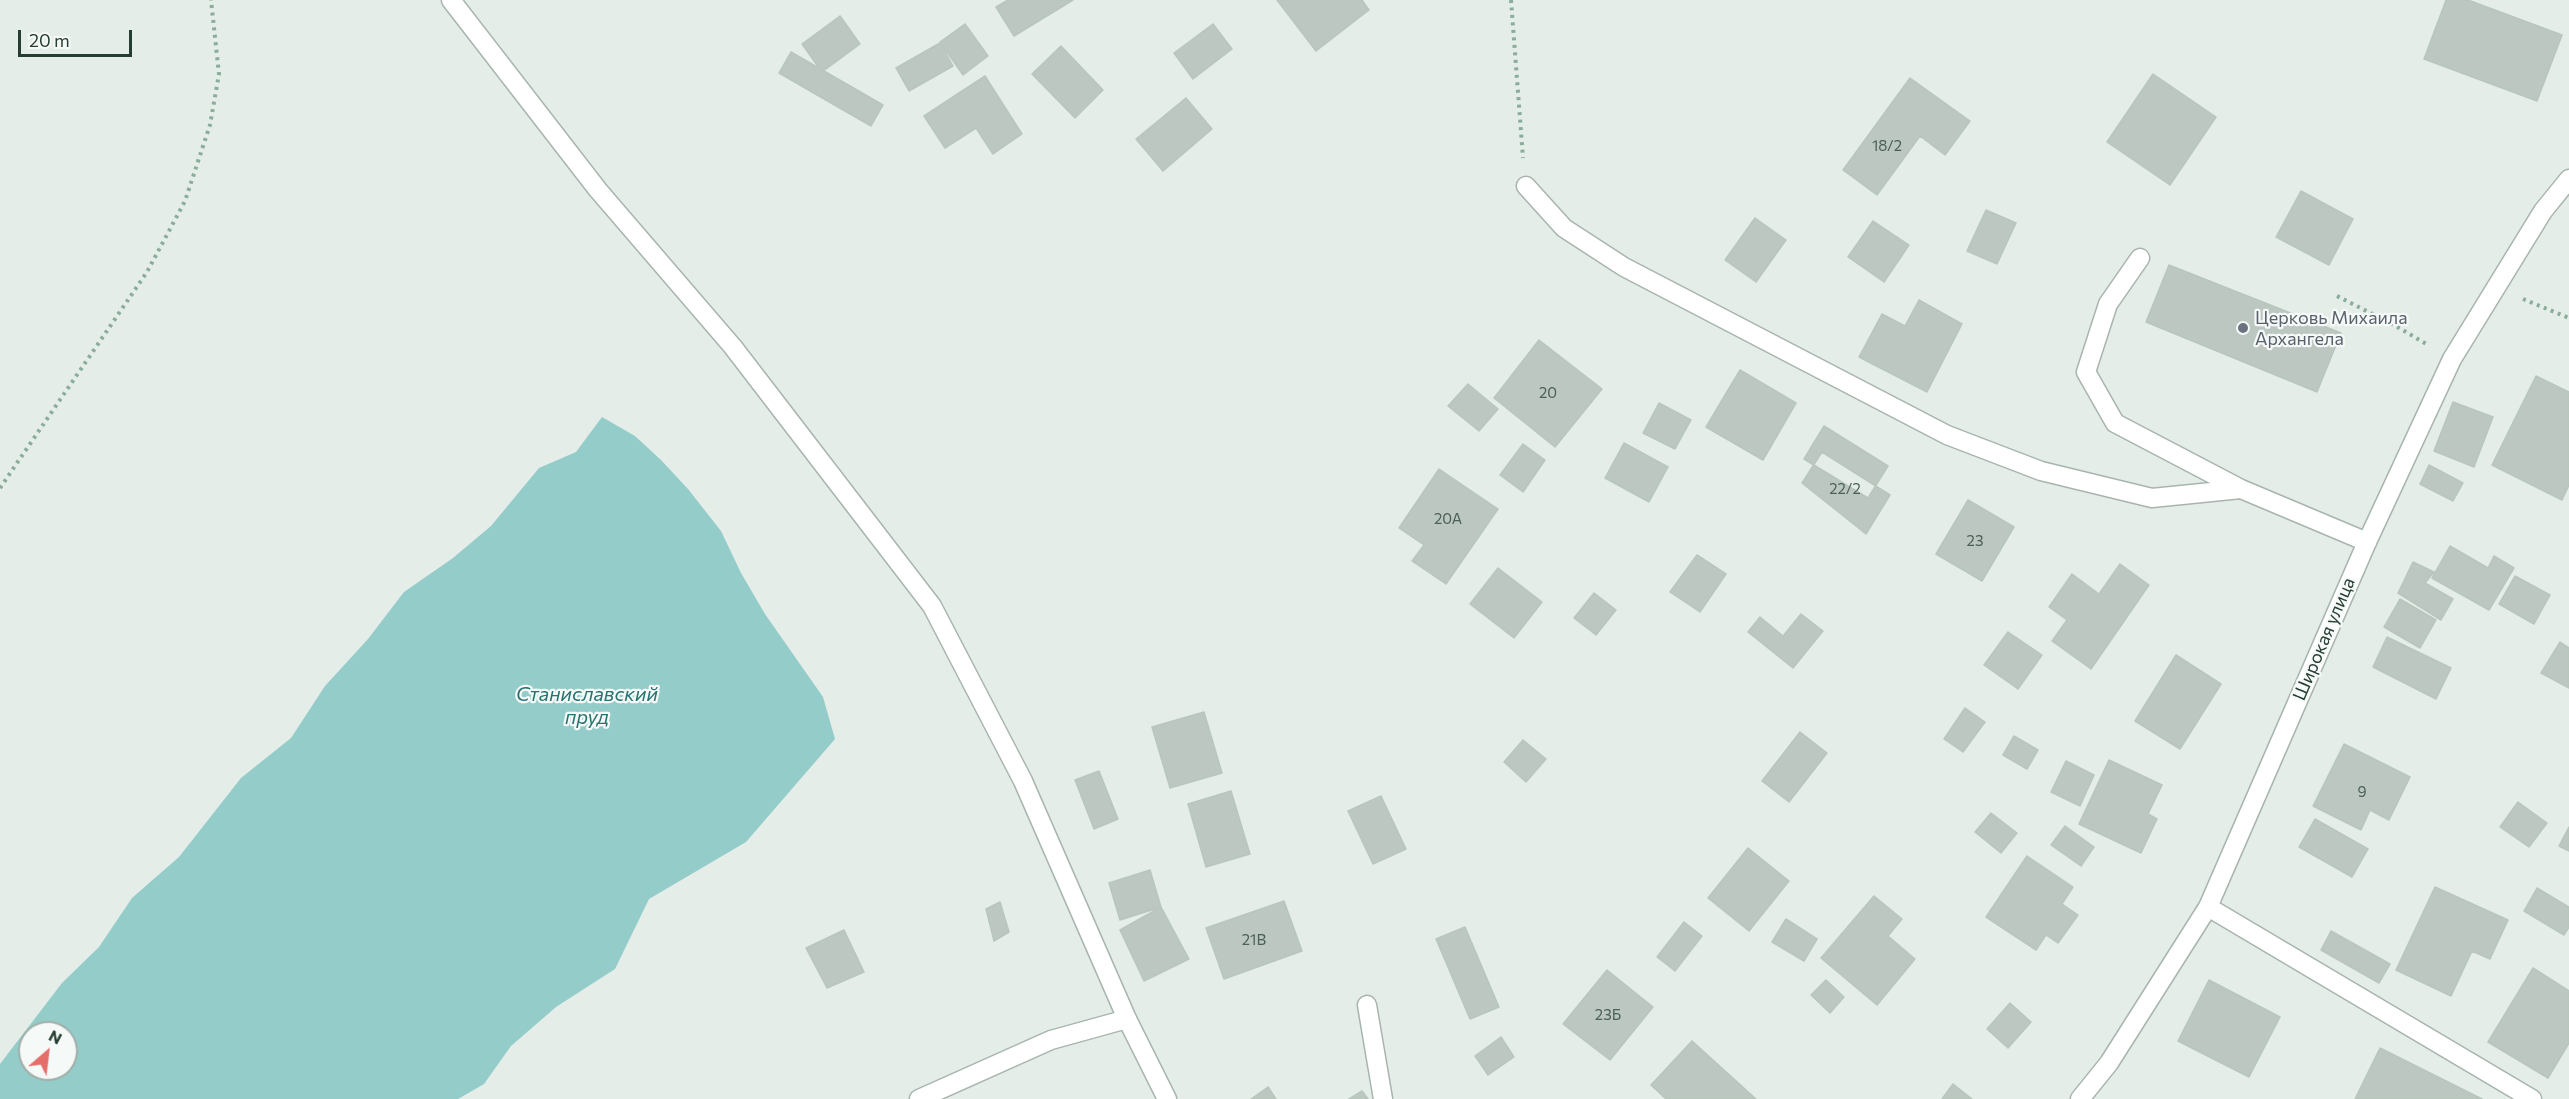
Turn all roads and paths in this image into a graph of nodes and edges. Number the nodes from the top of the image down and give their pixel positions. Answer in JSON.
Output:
{"nodes":[{"id":1,"x":211,"y":0,"type":"edge"},
{"id":2,"x":451,"y":0,"type":"edge"},
{"id":3,"x":1511,"y":0,"type":"edge"},
{"id":4,"x":2569,"y":179,"type":"edge"},
{"id":5,"x":1526,"y":186,"type":"joint"},
{"id":6,"x":2140,"y":258,"type":"dead end"},
{"id":7,"x":2494,"y":286,"type":"junction"},
{"id":8,"x":2337,"y":296,"type":"dead end"},
{"id":9,"x":2569,"y":318,"type":"edge"},
{"id":10,"x":2452,"y":359,"type":"junction"},
{"id":11,"x":0,"y":488,"type":"edge"},
{"id":12,"x":2241,"y":489,"type":"junction"},
{"id":13,"x":2367,"y":542,"type":"junction"},
{"id":14,"x":2208,"y":907,"type":"junction"},
{"id":15,"x":1367,"y":1005,"type":"dead end"},
{"id":16,"x":1127,"y":1019,"type":"junction"},
{"id":17,"x":920,"y":1099,"type":"edge"},
{"id":18,"x":1167,"y":1099,"type":"edge"},
{"id":19,"x":1383,"y":1099,"type":"edge"},
{"id":20,"x":2080,"y":1099,"type":"edge"},
{"id":21,"x":2532,"y":1099,"type":"edge"}],
"edges":[{"from":1,"to":11,"type":"path"},
{"from":2,"to":16,"type":"street"},
{"from":3,"to":5,"type":"path"},
{"from":4,"to":7,"type":"street","name":"Широкая улица"},
{"from":5,"to":12,"type":"street"},
{"from":6,"to":12,"type":"street"},
{"from":7,"to":9,"type":"path"},
{"from":7,"to":10,"type":"street","name":"Широкая улица"},
{"from":8,"to":10,"type":"path"},
{"from":10,"to":13,"type":"street","name":"Широкая улица"},
{"from":12,"to":13,"type":"street"},
{"from":13,"to":14,"type":"street","name":"Широкая улица"},
{"from":14,"to":20,"type":"street","name":"Широкая улица"},
{"from":14,"to":21,"type":"street"},
{"from":15,"to":19,"type":"street"},
{"from":16,"to":17,"type":"street"},
{"from":16,"to":18,"type":"street"}]}
